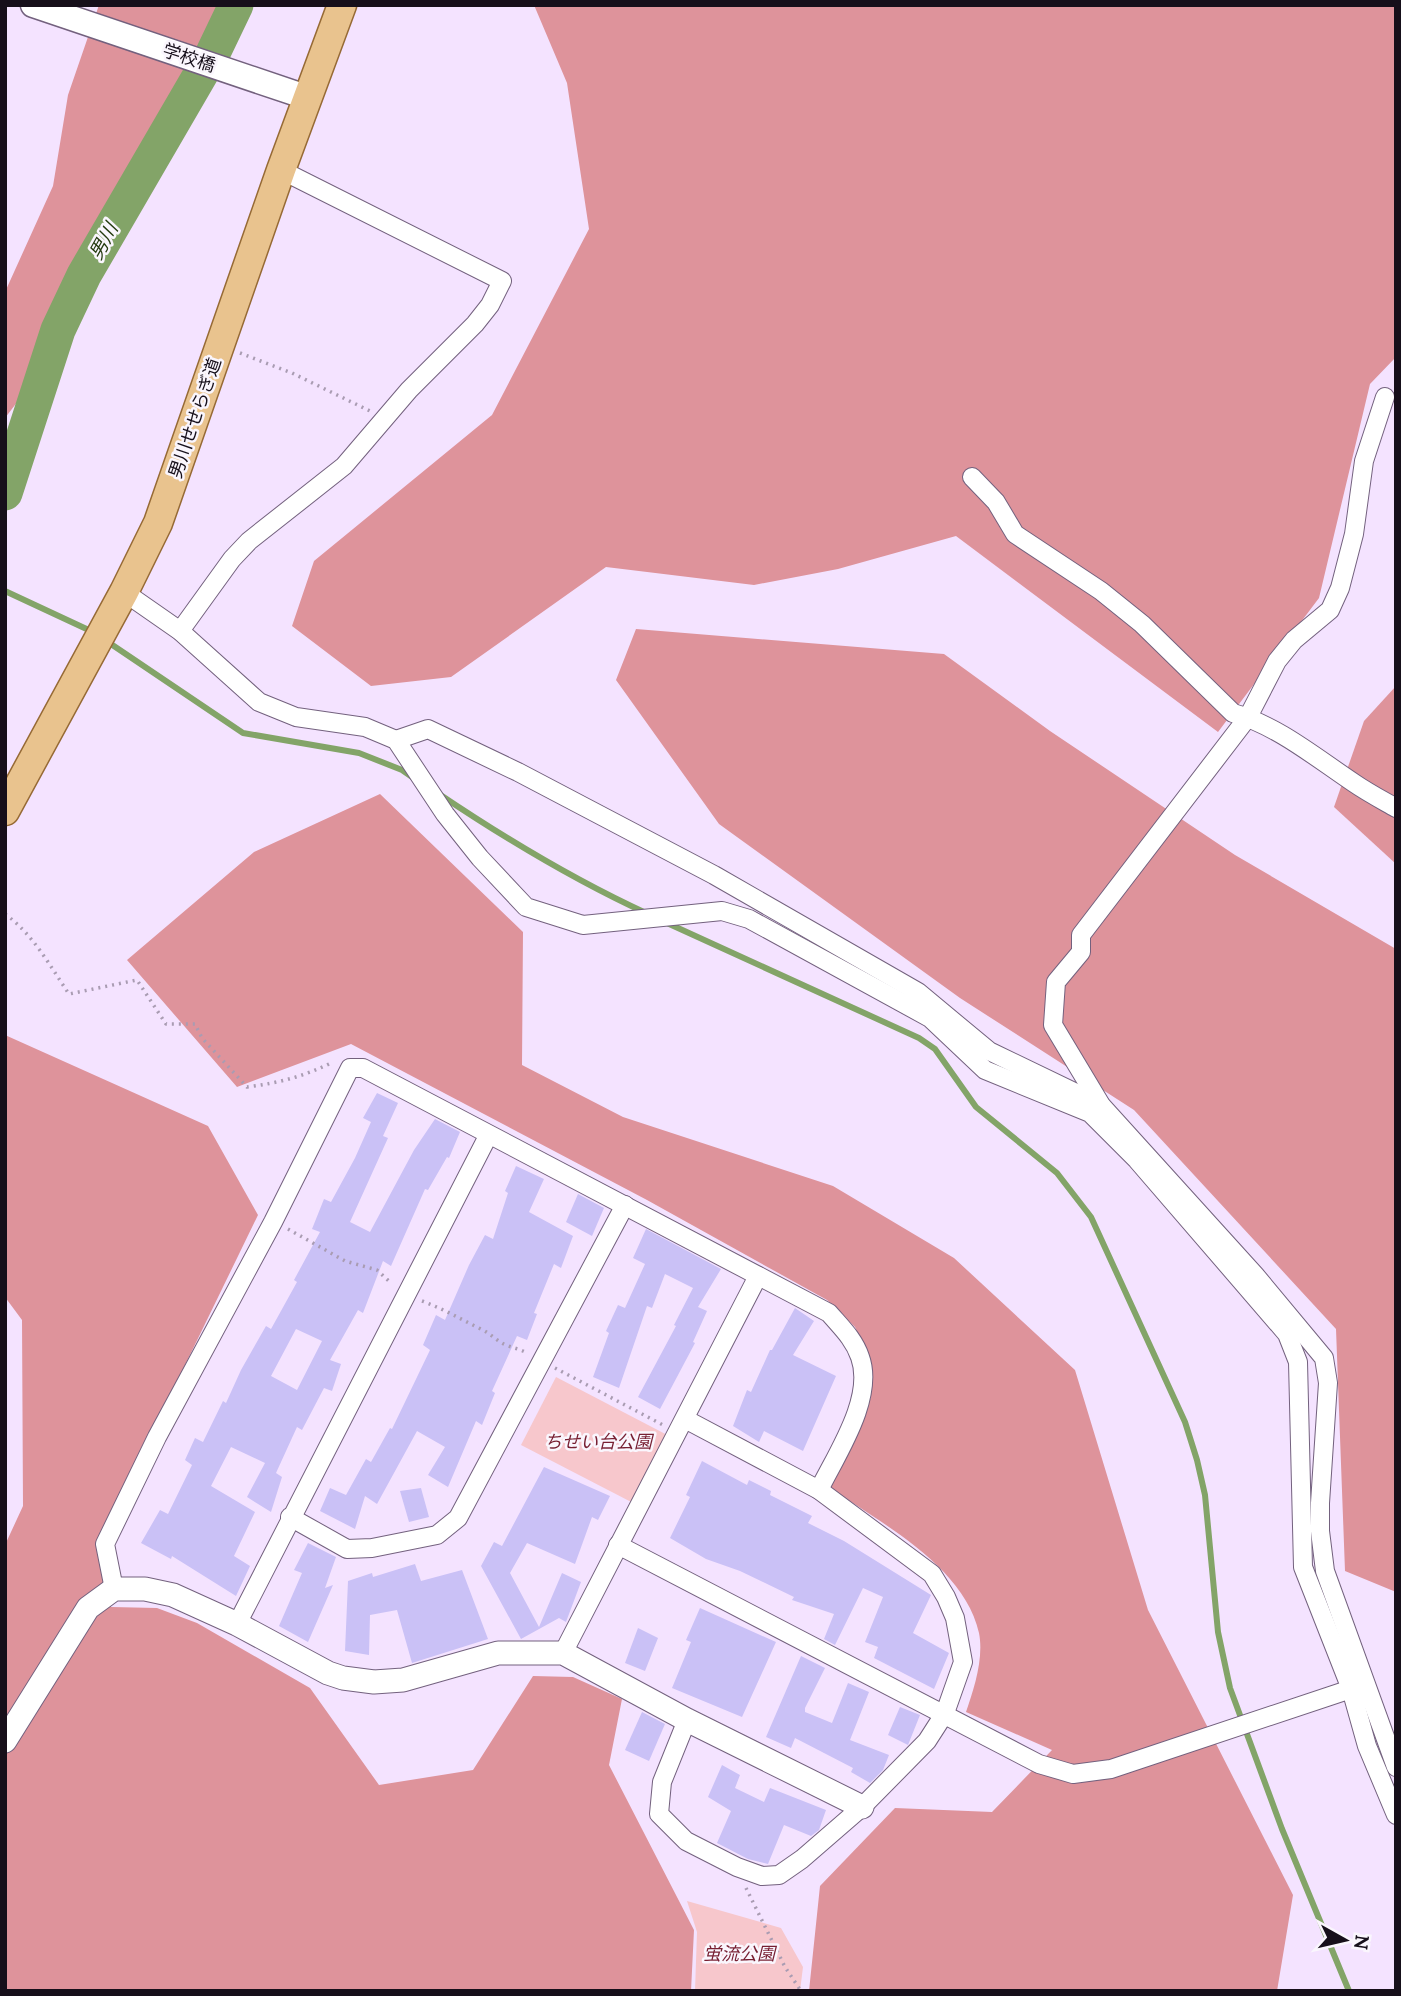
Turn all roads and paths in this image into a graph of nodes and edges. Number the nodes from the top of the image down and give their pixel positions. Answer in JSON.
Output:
{"nodes":[{"id":1,"x":33,"y":5,"type":"edge"},
{"id":2,"x":342,"y":5,"type":"edge"},
{"id":3,"x":297,"y":94,"type":"junction"},
{"id":4,"x":281,"y":170,"type":"junction"},
{"id":5,"x":220,"y":345,"type":"junction"},
{"id":6,"x":1385,"y":397,"type":"dead end"},
{"id":7,"x":384,"y":418,"type":"junction"},
{"id":8,"x":972,"y":477,"type":"dead end"},
{"id":9,"x":124,"y":593,"type":"junction"},
{"id":10,"x":180,"y":631,"type":"junction"},
{"id":11,"x":1248,"y":717,"type":"junction"},
{"id":12,"x":396,"y":740,"type":"junction"},
{"id":13,"x":1396,"y":808,"type":"edge"},
{"id":14,"x":5,"y":811,"type":"edge"},
{"id":15,"x":5,"y":914,"type":"edge"},
{"id":16,"x":357,"y":1068,"type":"junction"},
{"id":17,"x":1101,"y":1105,"type":"junction"},
{"id":18,"x":488,"y":1136,"type":"junction"},
{"id":19,"x":625,"y":1205,"type":"junction"},
{"id":20,"x":273,"y":1222,"type":"junction"},
{"id":21,"x":758,"y":1276,"type":"junction"},
{"id":22,"x":408,"y":1291,"type":"junction"},
{"id":23,"x":541,"y":1361,"type":"junction"},
{"id":24,"x":681,"y":1426,"type":"junction"},
{"id":25,"x":819,"y":1490,"type":"junction"},
{"id":26,"x":290,"y":1517,"type":"junction"},
{"id":27,"x":618,"y":1545,"type":"junction"},
{"id":28,"x":114,"y":1589,"type":"junction"},
{"id":29,"x":237,"y":1624,"type":"junction"},
{"id":30,"x":563,"y":1653,"type":"junction"},
{"id":31,"x":1351,"y":1689,"type":"junction"},
{"id":32,"x":945,"y":1713,"type":"junction"},
{"id":33,"x":687,"y":1720,"type":"junction"},
{"id":34,"x":5,"y":1741,"type":"edge"},
{"id":35,"x":1396,"y":1767,"type":"edge"},
{"id":36,"x":862,"y":1807,"type":"junction"},
{"id":37,"x":1396,"y":1815,"type":"edge"},
{"id":38,"x":737,"y":1867,"type":"junction"},
{"id":39,"x":801,"y":1991,"type":"edge"}],
"edges":[{"from":1,"to":3,"type":"main road","name":"学校橋"},
{"from":2,"to":3,"type":"main road","name":"男川せせらぎ道"},
{"from":3,"to":4,"type":"main road","name":"男川せせらぎ道"},
{"from":4,"to":5,"type":"main road","name":"男川せせらぎ道"},
{"from":4,"to":7,"type":"street"},
{"from":5,"to":7,"type":"path"},
{"from":5,"to":9,"type":"main road","name":"男川せせらぎ道"},
{"from":6,"to":11,"type":"street"},
{"from":7,"to":10,"type":"street"},
{"from":8,"to":11,"type":"street"},
{"from":9,"to":10,"type":"street"},
{"from":9,"to":14,"type":"main road","name":"男川せせらぎ道"},
{"from":10,"to":12,"type":"street"},
{"from":11,"to":13,"type":"street"},
{"from":11,"to":17,"type":"street"},
{"from":12,"to":17,"type":"street"},
{"from":12,"to":31,"type":"street"},
{"from":15,"to":16,"type":"path"},
{"from":16,"to":18,"type":"street"},
{"from":16,"to":20,"type":"street"},
{"from":17,"to":35,"type":"street"},
{"from":18,"to":19,"type":"street"},
{"from":18,"to":22,"type":"street"},
{"from":19,"to":21,"type":"street"},
{"from":19,"to":23,"type":"street"},
{"from":20,"to":22,"type":"path"},
{"from":20,"to":28,"type":"street"},
{"from":21,"to":24,"type":"street"},
{"from":21,"to":25,"type":"street"},
{"from":22,"to":23,"type":"path"},
{"from":22,"to":26,"type":"street"},
{"from":23,"to":24,"type":"path"},
{"from":23,"to":26,"type":"street"},
{"from":24,"to":25,"type":"street"},
{"from":24,"to":27,"type":"street"},
{"from":25,"to":32,"type":"street"},
{"from":26,"to":29,"type":"street"},
{"from":27,"to":30,"type":"street"},
{"from":27,"to":32,"type":"street"},
{"from":28,"to":29,"type":"street"},
{"from":28,"to":34,"type":"street"},
{"from":29,"to":30,"type":"street"},
{"from":30,"to":33,"type":"street"},
{"from":31,"to":32,"type":"street"},
{"from":31,"to":37,"type":"street"},
{"from":32,"to":36,"type":"street"},
{"from":33,"to":36,"type":"street"},
{"from":33,"to":38,"type":"street"},
{"from":36,"to":38,"type":"street"},
{"from":38,"to":39,"type":"path"}]}
